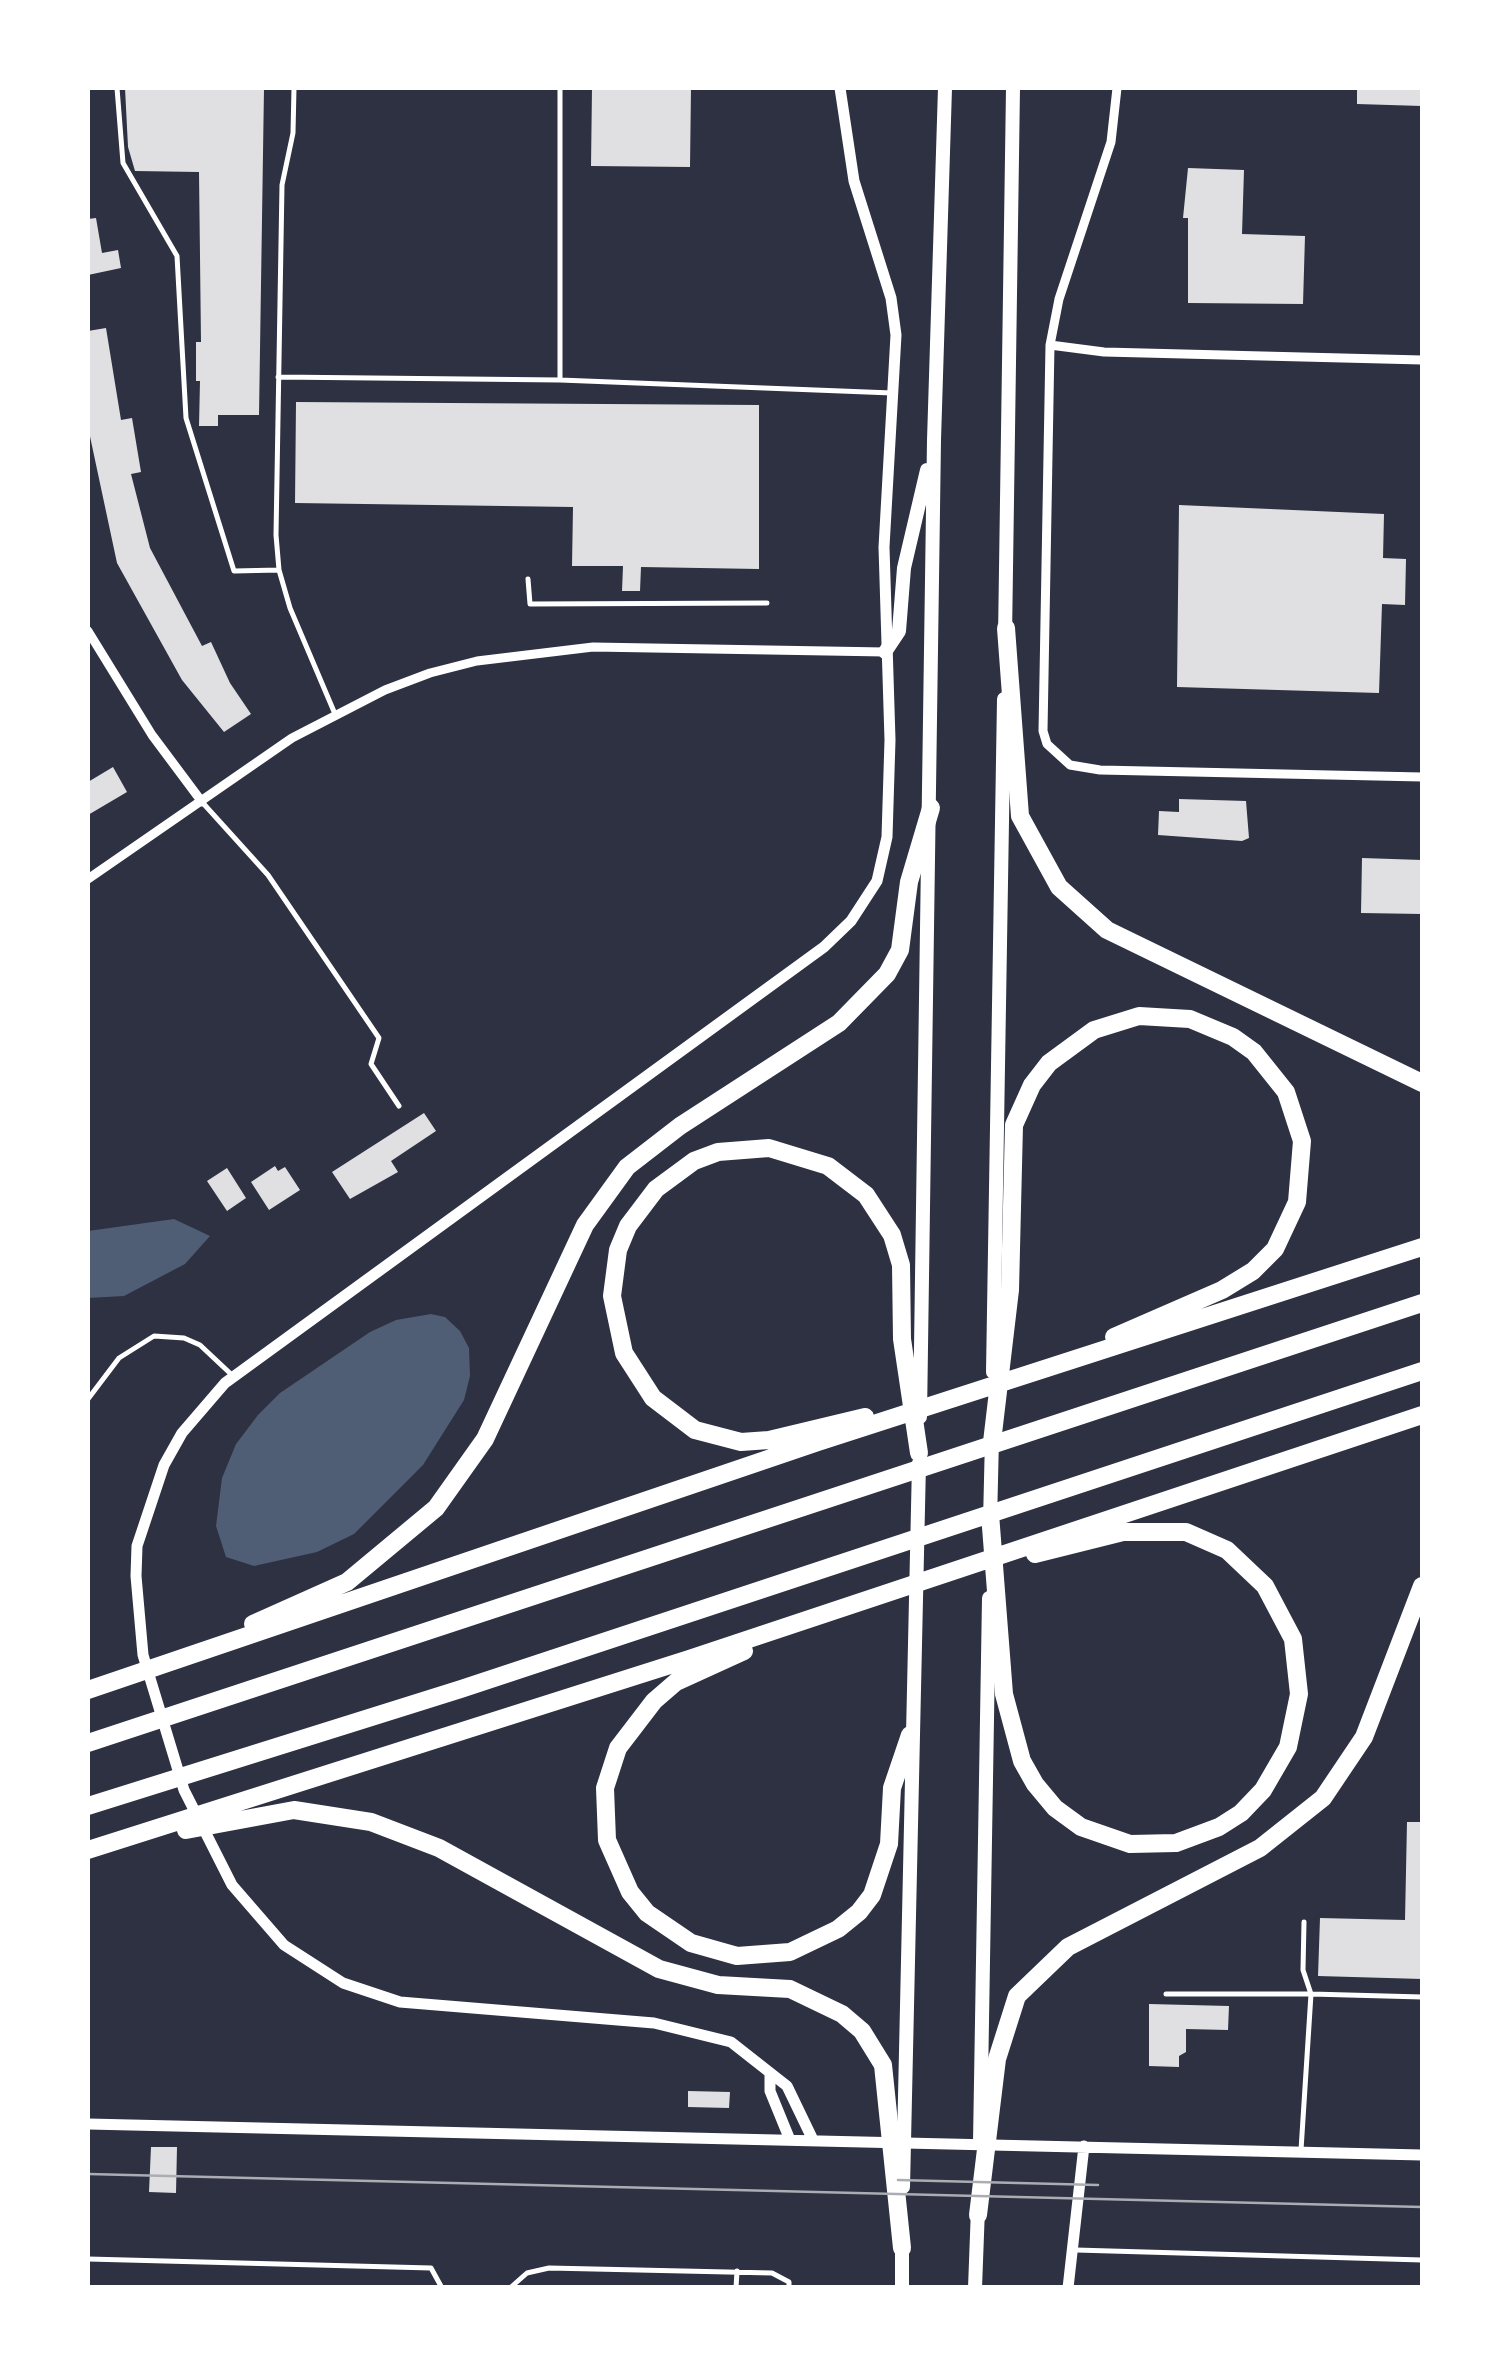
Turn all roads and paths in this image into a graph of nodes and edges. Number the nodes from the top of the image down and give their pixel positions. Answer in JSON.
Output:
{"nodes":[{"id":1,"x":117,"y":88,"type":"edge"},
{"id":2,"x":294,"y":88,"type":"edge"},
{"id":3,"x":560,"y":88,"type":"edge"},
{"id":4,"x":840,"y":88,"type":"edge"},
{"id":5,"x":945,"y":88,"type":"edge"},
{"id":6,"x":1013,"y":88,"type":"edge"},
{"id":7,"x":1117,"y":88,"type":"edge"},
{"id":8,"x":1050,"y":345,"type":"junction"},
{"id":9,"x":1422,"y":360,"type":"edge"},
{"id":10,"x":278,"y":377,"type":"junction"},
{"id":11,"x":560,"y":380,"type":"junction"},
{"id":12,"x":895,"y":393,"type":"junction"},
{"id":13,"x":934,"y":440,"type":"junction"},
{"id":14,"x":278,"y":570,"type":"junction"},
{"id":15,"x":528,"y":578,"type":"dead end"},
{"id":16,"x":767,"y":602,"type":"dead end"},
{"id":17,"x":1006,"y":628,"type":"junction"},
{"id":18,"x":88,"y":631,"type":"edge"},
{"id":19,"x":885,"y":652,"type":"junction"},
{"id":20,"x":336,"y":714,"type":"junction"},
{"id":21,"x":1422,"y":777,"type":"edge"},
{"id":22,"x":202,"y":802,"type":"junction"},
{"id":23,"x":931,"y":808,"type":"junction"},
{"id":24,"x":88,"y":879,"type":"edge"},
{"id":25,"x":1422,"y":1083,"type":"edge"},
{"id":26,"x":399,"y":1106,"type":"dead end"},
{"id":27,"x":1422,"y":1246,"type":"edge"},
{"id":28,"x":1422,"y":1303,"type":"edge"},
{"id":29,"x":1001,"y":1305,"type":"junction"},
{"id":30,"x":1050,"y":1367,"type":"junction"},
{"id":31,"x":1422,"y":1371,"type":"edge"},
{"id":32,"x":233,"y":1376,"type":"junction"},
{"id":33,"x":88,"y":1399,"type":"edge"},
{"id":34,"x":954,"y":1399,"type":"junction"},
{"id":35,"x":1422,"y":1415,"type":"edge"},
{"id":36,"x":992,"y":1442,"type":"joint"},
{"id":37,"x":919,"y":1453,"type":"junction"},
{"id":38,"x":990,"y":1514,"type":"joint"},
{"id":39,"x":942,"y":1574,"type":"junction"},
{"id":40,"x":1422,"y":1586,"type":"edge"},
{"id":41,"x":820,"y":1616,"type":"junction"},
{"id":42,"x":996,"y":1648,"type":"junction"},
{"id":43,"x":182,"y":1659,"type":"junction"},
{"id":44,"x":88,"y":1690,"type":"edge"},
{"id":45,"x":910,"y":1735,"type":"junction"},
{"id":46,"x":88,"y":1744,"type":"edge"},
{"id":47,"x":88,"y":1806,"type":"edge"},
{"id":48,"x":88,"y":1850,"type":"edge"},
{"id":49,"x":1304,"y":1922,"type":"dead end"},
{"id":50,"x":1166,"y":1994,"type":"dead end"},
{"id":51,"x":1310,"y":1994,"type":"junction"},
{"id":52,"x":1422,"y":1997,"type":"edge"},
{"id":53,"x":989,"y":2059,"type":"junction"},
{"id":54,"x":770,"y":2076,"type":"junction"},
{"id":55,"x":88,"y":2124,"type":"edge"},
{"id":56,"x":790,"y":2140,"type":"junction"},
{"id":57,"x":814,"y":2140,"type":"junction"},
{"id":58,"x":1084,"y":2146,"type":"junction"},
{"id":59,"x":1301,"y":2153,"type":"junction"},
{"id":60,"x":1422,"y":2155,"type":"edge"},
{"id":61,"x":978,"y":2215,"type":"joint"},
{"id":62,"x":902,"y":2248,"type":"junction"},
{"id":63,"x":1073,"y":2250,"type":"junction"},
{"id":64,"x":88,"y":2260,"type":"edge"},
{"id":65,"x":1422,"y":2260,"type":"edge"},
{"id":66,"x":737,"y":2270,"type":"junction"},
{"id":67,"x":902,"y":2282,"type":"edge"},
{"id":68,"x":442,"y":2288,"type":"edge"},
{"id":69,"x":510,"y":2288,"type":"edge"},
{"id":70,"x":736,"y":2288,"type":"edge"},
{"id":71,"x":790,"y":2288,"type":"edge"},
{"id":72,"x":975,"y":2288,"type":"edge"},
{"id":73,"x":1068,"y":2288,"type":"edge"}],
"edges":[{"from":1,"to":14,"type":"lane"},
{"from":2,"to":10,"type":"lane"},
{"from":3,"to":11,"type":"lane"},
{"from":4,"to":12,"type":"street"},
{"from":5,"to":13,"type":"main road"},
{"from":6,"to":17,"type":"main road"},
{"from":7,"to":8,"type":"street"},
{"from":8,"to":9,"type":"street"},
{"from":8,"to":21,"type":"street"},
{"from":10,"to":11,"type":"lane"},
{"from":10,"to":14,"type":"lane"},
{"from":11,"to":12,"type":"lane"},
{"from":12,"to":19,"type":"street"},
{"from":13,"to":19,"type":"main road"},
{"from":13,"to":23,"type":"main road"},
{"from":14,"to":20,"type":"lane"},
{"from":15,"to":16,"type":"lane"},
{"from":17,"to":25,"type":"highway"},
{"from":17,"to":29,"type":"main road"},
{"from":18,"to":22,"type":"street"},
{"from":19,"to":20,"type":"street"},
{"from":19,"to":32,"type":"street"},
{"from":20,"to":22,"type":"street"},
{"from":22,"to":24,"type":"street"},
{"from":22,"to":26,"type":"lane"},
{"from":23,"to":37,"type":"main road"},
{"from":23,"to":43,"type":"highway"},
{"from":27,"to":30,"type":"highway"},
{"from":28,"to":46,"type":"highway"},
{"from":29,"to":30,"type":"highway"},
{"from":29,"to":36,"type":"highway"},
{"from":30,"to":34,"type":"highway"},
{"from":31,"to":47,"type":"highway"},
{"from":32,"to":33,"type":"lane"},
{"from":32,"to":54,"type":"street"},
{"from":34,"to":37,"type":"highway"},
{"from":34,"to":43,"type":"highway"},
{"from":35,"to":39,"type":"highway"},
{"from":36,"to":38,"type":"main road"},
{"from":37,"to":45,"type":"main road"},
{"from":38,"to":42,"type":"highway"},
{"from":39,"to":41,"type":"highway"},
{"from":39,"to":42,"type":"highway"},
{"from":40,"to":53,"type":"highway"},
{"from":41,"to":45,"type":"highway"},
{"from":41,"to":48,"type":"highway"},
{"from":42,"to":53,"type":"main road"},
{"from":43,"to":44,"type":"highway"},
{"from":45,"to":62,"type":"main road"},
{"from":48,"to":62,"type":"highway"},
{"from":49,"to":51,"type":"lane"},
{"from":50,"to":51,"type":"lane"},
{"from":51,"to":52,"type":"lane"},
{"from":51,"to":59,"type":"lane"},
{"from":53,"to":61,"type":"highway"},
{"from":54,"to":56,"type":"street"},
{"from":54,"to":57,"type":"street"},
{"from":55,"to":56,"type":"street"},
{"from":56,"to":57,"type":"street"},
{"from":57,"to":58,"type":"street"},
{"from":58,"to":59,"type":"street"},
{"from":58,"to":63,"type":"street"},
{"from":59,"to":60,"type":"street"},
{"from":61,"to":72,"type":"main road"},
{"from":62,"to":67,"type":"main road"},
{"from":63,"to":65,"type":"lane"},
{"from":63,"to":73,"type":"street"},
{"from":64,"to":68,"type":"lane"},
{"from":66,"to":69,"type":"lane"},
{"from":66,"to":70,"type":"lane"},
{"from":66,"to":71,"type":"lane"}]}
